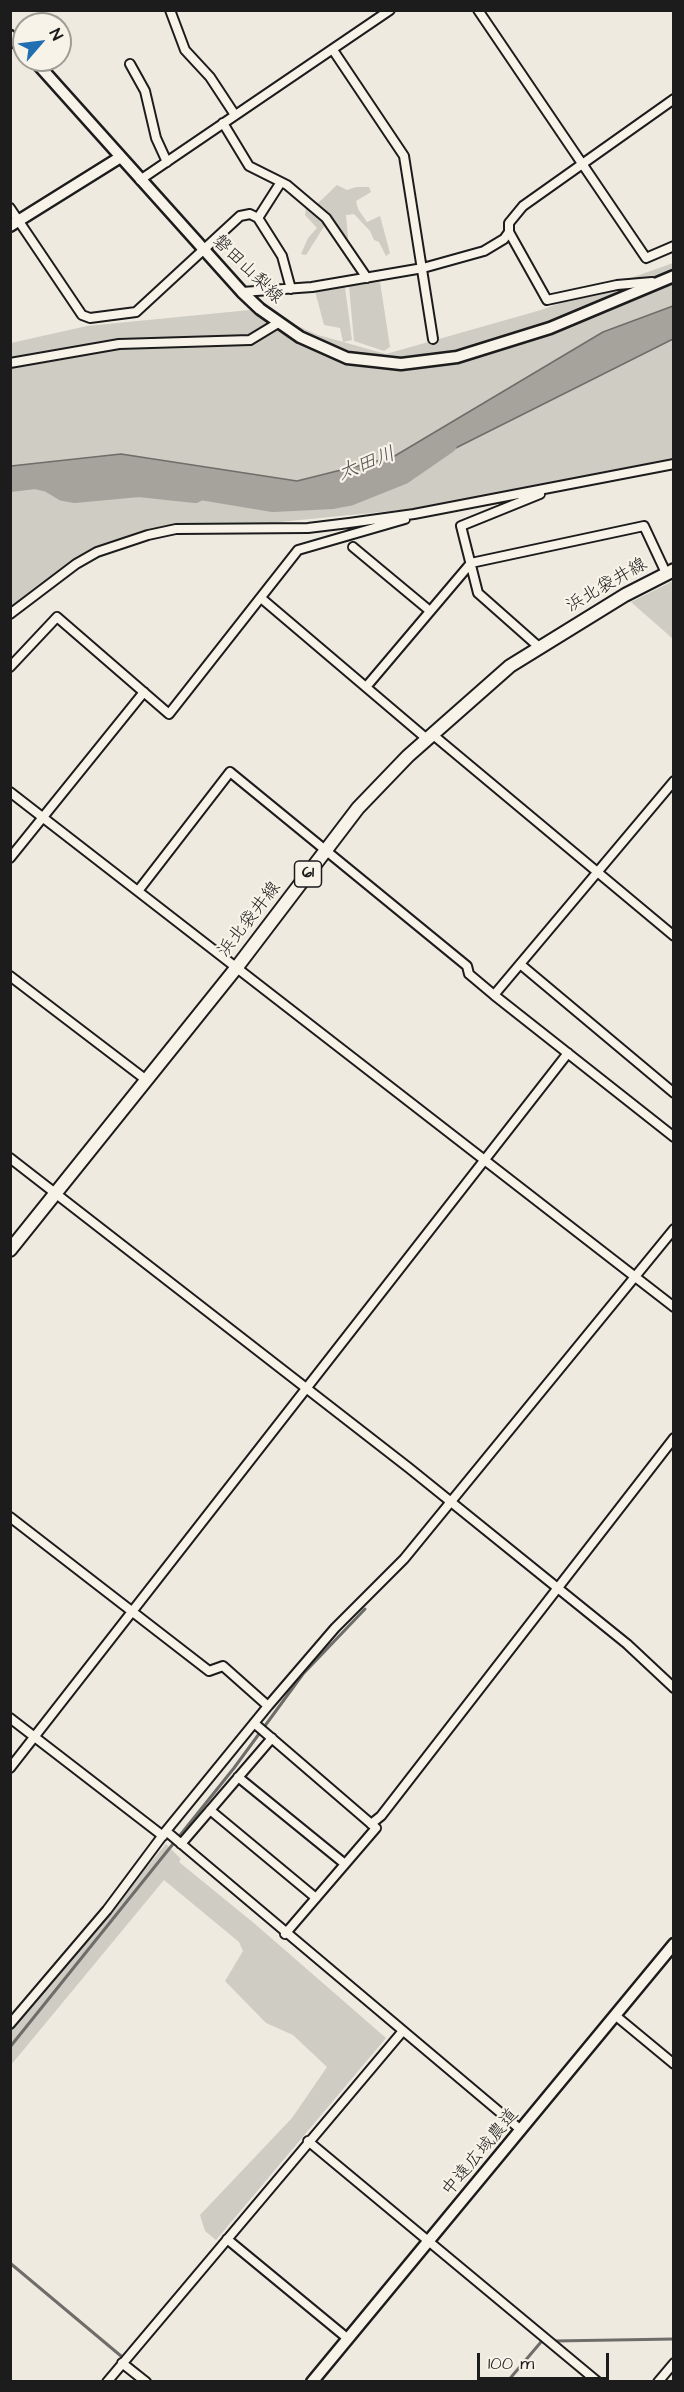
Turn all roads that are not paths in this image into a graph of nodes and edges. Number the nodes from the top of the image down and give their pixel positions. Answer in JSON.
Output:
{"nodes":[{"id":1,"x":171,"y":10,"type":"edge"},
{"id":2,"x":390,"y":10,"type":"edge"},
{"id":3,"x":478,"y":10,"type":"edge"},
{"id":4,"x":333,"y":50,"type":"junction"},
{"id":5,"x":130,"y":64,"type":"dead end"},
{"id":6,"x":44,"y":72,"type":"edge"},
{"id":7,"x":674,"y":99,"type":"edge"},
{"id":8,"x":235,"y":115,"type":"junction"},
{"id":9,"x":223,"y":123,"type":"junction"},
{"id":10,"x":119,"y":158,"type":"junction"},
{"id":11,"x":167,"y":162,"type":"junction"},
{"id":12,"x":582,"y":163,"type":"junction"},
{"id":13,"x":140,"y":180,"type":"junction"},
{"id":14,"x":281,"y":182,"type":"junction"},
{"id":15,"x":10,"y":208,"type":"edge"},
{"id":16,"x":258,"y":218,"type":"junction"},
{"id":17,"x":15,"y":223,"type":"edge"},
{"id":18,"x":509,"y":232,"type":"junction"},
{"id":19,"x":674,"y":246,"type":"edge"},
{"id":20,"x":202,"y":250,"type":"junction"},
{"id":21,"x":423,"y":268,"type":"junction"},
{"id":22,"x":674,"y":276,"type":"edge"},
{"id":23,"x":367,"y":278,"type":"junction"},
{"id":24,"x":662,"y":281,"type":"junction"},
{"id":25,"x":291,"y":289,"type":"junction"},
{"id":26,"x":242,"y":292,"type":"junction"},
{"id":27,"x":278,"y":323,"type":"junction"},
{"id":28,"x":433,"y":339,"type":"dead end"},
{"id":29,"x":10,"y":363,"type":"edge"},
{"id":30,"x":674,"y":464,"type":"edge"},
{"id":31,"x":555,"y":488,"type":"junction"},
{"id":32,"x":414,"y":514,"type":"junction"},
{"id":33,"x":353,"y":547,"type":"dead end"},
{"id":34,"x":471,"y":563,"type":"junction"},
{"id":35,"x":670,"y":572,"type":"edge"},
{"id":36,"x":261,"y":598,"type":"junction"},
{"id":37,"x":430,"y":611,"type":"junction"},
{"id":38,"x":10,"y":614,"type":"edge"},
{"id":39,"x":539,"y":647,"type":"junction"},
{"id":40,"x":10,"y":667,"type":"edge"},
{"id":41,"x":366,"y":687,"type":"junction"},
{"id":42,"x":144,"y":692,"type":"junction"},
{"id":43,"x":430,"y":736,"type":"junction"},
{"id":44,"x":674,"y":780,"type":"edge"},
{"id":45,"x":10,"y":792,"type":"edge"},
{"id":46,"x":45,"y":817,"type":"junction"},
{"id":47,"x":326,"y":850,"type":"junction"},
{"id":48,"x":10,"y":858,"type":"edge"},
{"id":49,"x":597,"y":872,"type":"junction"},
{"id":50,"x":138,"y":891,"type":"junction"},
{"id":51,"x":674,"y":936,"type":"edge"},
{"id":52,"x":520,"y":964,"type":"junction"},
{"id":53,"x":237,"y":967,"type":"junction"},
{"id":54,"x":10,"y":976,"type":"edge"},
{"id":55,"x":494,"y":995,"type":"junction"},
{"id":56,"x":568,"y":1053,"type":"junction"},
{"id":57,"x":146,"y":1079,"type":"junction"},
{"id":58,"x":674,"y":1093,"type":"edge"},
{"id":59,"x":674,"y":1137,"type":"edge"},
{"id":60,"x":10,"y":1158,"type":"edge"},
{"id":61,"x":485,"y":1160,"type":"junction"},
{"id":62,"x":55,"y":1193,"type":"junction"},
{"id":63,"x":674,"y":1229,"type":"edge"},
{"id":64,"x":10,"y":1250,"type":"edge"},
{"id":65,"x":633,"y":1276,"type":"junction"},
{"id":66,"x":674,"y":1307,"type":"edge"},
{"id":67,"x":307,"y":1388,"type":"junction"},
{"id":68,"x":674,"y":1438,"type":"edge"},
{"id":69,"x":449,"y":1503,"type":"junction"},
{"id":70,"x":10,"y":1517,"type":"edge"},
{"id":71,"x":557,"y":1587,"type":"junction"},
{"id":72,"x":133,"y":1612,"type":"junction"},
{"id":73,"x":674,"y":1688,"type":"edge"},
{"id":74,"x":268,"y":1706,"type":"junction"},
{"id":75,"x":10,"y":1718,"type":"edge"},
{"id":76,"x":254,"y":1723,"type":"junction"},
{"id":77,"x":34,"y":1737,"type":"junction"},
{"id":78,"x":272,"y":1738,"type":"junction"},
{"id":79,"x":10,"y":1768,"type":"edge"},
{"id":80,"x":238,"y":1777,"type":"junction"},
{"id":81,"x":210,"y":1810,"type":"junction"},
{"id":82,"x":371,"y":1824,"type":"junction"},
{"id":83,"x":164,"y":1833,"type":"junction"},
{"id":84,"x":181,"y":1844,"type":"junction"},
{"id":85,"x":345,"y":1864,"type":"junction"},
{"id":86,"x":316,"y":1898,"type":"junction"},
{"id":87,"x":285,"y":1934,"type":"junction"},
{"id":88,"x":674,"y":1944,"type":"edge"},
{"id":89,"x":616,"y":2016,"type":"junction"},
{"id":90,"x":10,"y":2024,"type":"edge"},
{"id":91,"x":402,"y":2032,"type":"junction"},
{"id":92,"x":674,"y":2064,"type":"edge"},
{"id":93,"x":521,"y":2130,"type":"junction"},
{"id":94,"x":308,"y":2141,"type":"junction"},
{"id":95,"x":227,"y":2239,"type":"junction"},
{"id":96,"x":429,"y":2241,"type":"junction"},
{"id":97,"x":347,"y":2338,"type":"junction"},
{"id":98,"x":122,"y":2362,"type":"junction"},
{"id":99,"x":674,"y":2363,"type":"edge"},
{"id":100,"x":107,"y":2382,"type":"edge"},
{"id":101,"x":146,"y":2382,"type":"edge"},
{"id":102,"x":312,"y":2382,"type":"edge"},
{"id":103,"x":598,"y":2382,"type":"edge"},
{"id":104,"x":658,"y":2382,"type":"edge"}],
"edges":[{"from":1,"to":8,"type":"street"},
{"from":2,"to":4,"type":"street"},
{"from":3,"to":12,"type":"street"},
{"from":4,"to":8,"type":"street"},
{"from":4,"to":21,"type":"street"},
{"from":5,"to":11,"type":"street"},
{"from":6,"to":10,"type":"main road","name":"磐田山梨線"},
{"from":7,"to":12,"type":"street"},
{"from":8,"to":9,"type":"street"},
{"from":9,"to":11,"type":"street"},
{"from":9,"to":14,"type":"street"},
{"from":10,"to":13,"type":"main road","name":"磐田山梨線"},
{"from":10,"to":17,"type":"main road"},
{"from":11,"to":13,"type":"street"},
{"from":12,"to":18,"type":"street"},
{"from":12,"to":19,"type":"street"},
{"from":13,"to":20,"type":"main road","name":"磐田山梨線"},
{"from":14,"to":16,"type":"street"},
{"from":14,"to":23,"type":"street"},
{"from":15,"to":17,"type":"street"},
{"from":16,"to":20,"type":"street"},
{"from":16,"to":25,"type":"street"},
{"from":17,"to":20,"type":"street"},
{"from":18,"to":21,"type":"street"},
{"from":18,"to":24,"type":"street"},
{"from":20,"to":26,"type":"main road","name":"磐田山梨線"},
{"from":21,"to":23,"type":"street"},
{"from":21,"to":28,"type":"street"},
{"from":22,"to":24,"type":"main road","name":"磐田山梨線"},
{"from":23,"to":25,"type":"street"},
{"from":24,"to":27,"type":"main road","name":"磐田山梨線"},
{"from":25,"to":26,"type":"street"},
{"from":26,"to":27,"type":"main road","name":"磐田山梨線"},
{"from":27,"to":29,"type":"street"},
{"from":30,"to":31,"type":"street"},
{"from":31,"to":32,"type":"street"},
{"from":31,"to":34,"type":"street"},
{"from":32,"to":36,"type":"street"},
{"from":32,"to":38,"type":"street"},
{"from":33,"to":37,"type":"street"},
{"from":34,"to":35,"type":"street"},
{"from":34,"to":37,"type":"street"},
{"from":34,"to":39,"type":"street"},
{"from":35,"to":39,"type":"main road","name":"浜北袋井線","number":"61"},
{"from":36,"to":41,"type":"street"},
{"from":36,"to":42,"type":"street"},
{"from":37,"to":41,"type":"street"},
{"from":39,"to":43,"type":"main road","name":"浜北袋井線","number":"61"},
{"from":40,"to":42,"type":"street"},
{"from":41,"to":43,"type":"street"},
{"from":42,"to":46,"type":"street"},
{"from":43,"to":47,"type":"main road","name":"浜北袋井線","number":"61"},
{"from":43,"to":49,"type":"street"},
{"from":44,"to":49,"type":"street"},
{"from":45,"to":46,"type":"street"},
{"from":46,"to":48,"type":"street"},
{"from":46,"to":50,"type":"street"},
{"from":47,"to":50,"type":"street"},
{"from":47,"to":53,"type":"main road","name":"浜北袋井線","number":"61"},
{"from":47,"to":55,"type":"street"},
{"from":49,"to":51,"type":"street"},
{"from":49,"to":52,"type":"street"},
{"from":50,"to":53,"type":"street"},
{"from":52,"to":55,"type":"street"},
{"from":52,"to":58,"type":"street"},
{"from":53,"to":57,"type":"main road","name":"浜北袋井線","number":"61"},
{"from":53,"to":61,"type":"street"},
{"from":54,"to":57,"type":"street"},
{"from":55,"to":56,"type":"street"},
{"from":56,"to":59,"type":"street"},
{"from":56,"to":61,"type":"street"},
{"from":57,"to":62,"type":"main road","name":"浜北袋井線","number":"61"},
{"from":60,"to":62,"type":"street"},
{"from":61,"to":65,"type":"street"},
{"from":61,"to":67,"type":"street"},
{"from":62,"to":64,"type":"main road","name":"浜北袋井線","number":"61"},
{"from":62,"to":67,"type":"street"},
{"from":63,"to":65,"type":"street"},
{"from":65,"to":66,"type":"street"},
{"from":65,"to":69,"type":"street"},
{"from":67,"to":69,"type":"street"},
{"from":67,"to":72,"type":"street"},
{"from":68,"to":71,"type":"street"},
{"from":69,"to":71,"type":"street"},
{"from":69,"to":74,"type":"street"},
{"from":70,"to":72,"type":"street"},
{"from":71,"to":73,"type":"street"},
{"from":71,"to":82,"type":"street"},
{"from":72,"to":74,"type":"street"},
{"from":72,"to":77,"type":"street"},
{"from":74,"to":76,"type":"street"},
{"from":75,"to":77,"type":"street"},
{"from":76,"to":78,"type":"street"},
{"from":76,"to":83,"type":"street"},
{"from":77,"to":79,"type":"street"},
{"from":77,"to":83,"type":"street"},
{"from":78,"to":80,"type":"street"},
{"from":78,"to":82,"type":"street"},
{"from":80,"to":81,"type":"street"},
{"from":80,"to":85,"type":"street"},
{"from":81,"to":84,"type":"street"},
{"from":81,"to":86,"type":"street"},
{"from":82,"to":85,"type":"street"},
{"from":83,"to":84,"type":"street"},
{"from":83,"to":90,"type":"street"},
{"from":84,"to":87,"type":"street"},
{"from":85,"to":86,"type":"street"},
{"from":86,"to":87,"type":"street"},
{"from":87,"to":91,"type":"street"},
{"from":88,"to":89,"type":"main road","name":"中遠広域農道"},
{"from":89,"to":92,"type":"street"},
{"from":89,"to":93,"type":"main road","name":"中遠広域農道"},
{"from":91,"to":93,"type":"street"},
{"from":91,"to":94,"type":"street"},
{"from":93,"to":96,"type":"main road","name":"中遠広域農道"},
{"from":94,"to":95,"type":"street"},
{"from":94,"to":96,"type":"street"},
{"from":95,"to":97,"type":"street"},
{"from":95,"to":98,"type":"street"},
{"from":96,"to":97,"type":"main road","name":"中遠広域農道"},
{"from":96,"to":103,"type":"street"},
{"from":97,"to":102,"type":"main road","name":"中遠広域農道"},
{"from":98,"to":100,"type":"street"},
{"from":98,"to":101,"type":"street"},
{"from":99,"to":104,"type":"street"}]}
